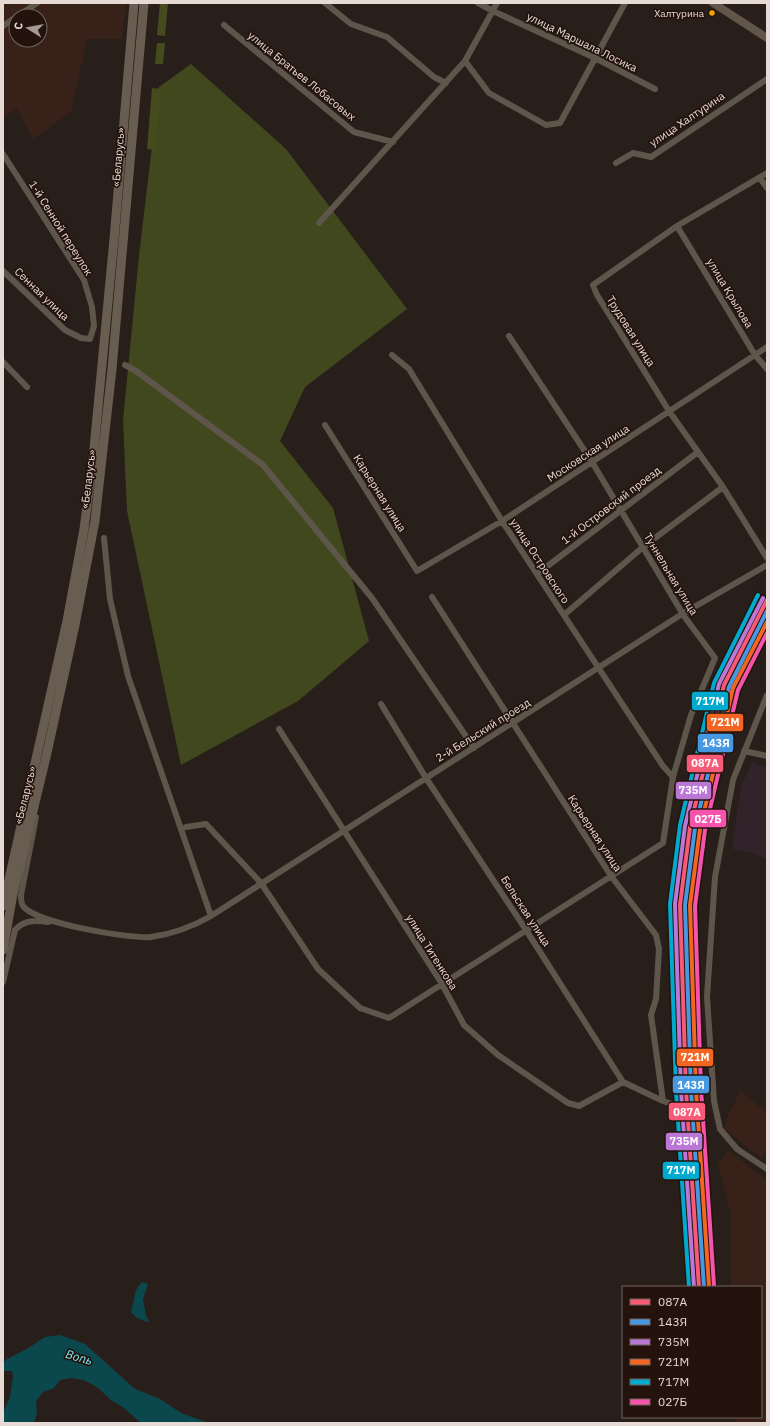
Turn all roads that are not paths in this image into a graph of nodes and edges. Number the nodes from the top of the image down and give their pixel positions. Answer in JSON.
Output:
{"nodes":[{"id":1,"x":134,"y":3,"type":"edge"},
{"id":2,"x":144,"y":3,"type":"edge"},
{"id":3,"x":324,"y":3,"type":"edge"},
{"id":4,"x":478,"y":3,"type":"edge"},
{"id":5,"x":497,"y":3,"type":"edge"},
{"id":6,"x":625,"y":3,"type":"edge"},
{"id":7,"x":713,"y":3,"type":"edge"},
{"id":8,"x":493,"y":11,"type":"junction"},
{"id":9,"x":224,"y":25,"type":"dead end"},
{"id":10,"x":767,"y":38,"type":"edge"},
{"id":11,"x":595,"y":58,"type":"junction"},
{"id":12,"x":465,"y":61,"type":"junction"},
{"id":13,"x":767,"y":79,"type":"edge"},
{"id":14,"x":446,"y":83,"type":"junction"},
{"id":15,"x":655,"y":89,"type":"dead end"},
{"id":16,"x":393,"y":142,"type":"junction"},
{"id":17,"x":3,"y":154,"type":"edge"},
{"id":18,"x":616,"y":163,"type":"dead end"},
{"id":19,"x":767,"y":173,"type":"edge"},
{"id":20,"x":760,"y":178,"type":"junction"},
{"id":21,"x":767,"y":188,"type":"edge"},
{"id":22,"x":319,"y":223,"type":"dead end"},
{"id":23,"x":678,"y":226,"type":"junction"},
{"id":24,"x":3,"y":271,"type":"edge"},
{"id":25,"x":509,"y":336,"type":"dead end"},
{"id":26,"x":90,"y":339,"type":"joint"},
{"id":27,"x":767,"y":347,"type":"edge"},
{"id":28,"x":392,"y":355,"type":"dead end"},
{"id":29,"x":755,"y":355,"type":"junction"},
{"id":30,"x":3,"y":362,"type":"edge"},
{"id":31,"x":125,"y":366,"type":"dead end"},
{"id":32,"x":767,"y":369,"type":"edge"},
{"id":33,"x":27,"y":387,"type":"dead end"},
{"id":34,"x":669,"y":411,"type":"junction"},
{"id":35,"x":325,"y":425,"type":"dead end"},
{"id":36,"x":698,"y":452,"type":"junction"},
{"id":37,"x":592,"y":462,"type":"junction"},
{"id":38,"x":723,"y":487,"type":"junction"},
{"id":39,"x":620,"y":510,"type":"junction"},
{"id":40,"x":502,"y":521,"type":"junction"},
{"id":41,"x":104,"y":538,"type":"dead end"},
{"id":42,"x":643,"y":547,"type":"junction"},
{"id":43,"x":767,"y":558,"type":"edge"},
{"id":44,"x":767,"y":565,"type":"edge"},
{"id":45,"x":417,"y":571,"type":"joint"},
{"id":46,"x":537,"y":574,"type":"junction"},
{"id":47,"x":432,"y":596,"type":"dead end"},
{"id":48,"x":682,"y":614,"type":"junction"},
{"id":49,"x":564,"y":615,"type":"junction"},
{"id":50,"x":599,"y":668,"type":"junction"},
{"id":51,"x":767,"y":695,"type":"edge"},
{"id":52,"x":381,"y":704,"type":"dead end"},
{"id":53,"x":512,"y":723,"type":"junction"},
{"id":54,"x":279,"y":729,"type":"dead end"},
{"id":55,"x":474,"y":748,"type":"junction"},
{"id":56,"x":744,"y":751,"type":"junction"},
{"id":57,"x":47,"y":753,"type":"junction"},
{"id":58,"x":767,"y":756,"type":"edge"},
{"id":59,"x":673,"y":777,"type":"junction"},
{"id":60,"x":426,"y":778,"type":"junction"},
{"id":61,"x":186,"y":827,"type":"dead end"},
{"id":62,"x":344,"y":830,"type":"junction"},
{"id":63,"x":611,"y":876,"type":"junction"},
{"id":64,"x":261,"y":883,"type":"junction"},
{"id":65,"x":3,"y":906,"type":"edge"},
{"id":66,"x":211,"y":916,"type":"junction"},
{"id":67,"x":61,"y":923,"type":"junction"},
{"id":68,"x":526,"y":930,"type":"junction"},
{"id":69,"x":3,"y":950,"type":"edge"},
{"id":70,"x":3,"y":982,"type":"edge"},
{"id":71,"x":442,"y":984,"type":"junction"},
{"id":72,"x":623,"y":1082,"type":"junction"},
{"id":73,"x":663,"y":1101,"type":"junction"},
{"id":74,"x":675,"y":1105,"type":"dead end"},
{"id":75,"x":767,"y":1169,"type":"edge"}],
"edges":[{"from":1,"to":65,"type":"highway","name":"«Беларусь»"},
{"from":2,"to":57,"type":"highway","name":"«Беларусь»"},
{"from":3,"to":14,"type":"street"},
{"from":4,"to":8,"type":"street","name":"улица Маршала Лосика"},
{"from":5,"to":8,"type":"street"},
{"from":6,"to":11,"type":"street"},
{"from":7,"to":10,"type":"main road"},
{"from":8,"to":11,"type":"street","name":"улица Маршала Лосика"},
{"from":8,"to":12,"type":"street"},
{"from":9,"to":16,"type":"street","name":"улица Братьев Лобасовых"},
{"from":11,"to":12,"type":"street"},
{"from":11,"to":15,"type":"street","name":"улица Маршала Лосика"},
{"from":12,"to":14,"type":"street"},
{"from":13,"to":18,"type":"street","name":"улица Халтурина"},
{"from":14,"to":16,"type":"street"},
{"from":16,"to":22,"type":"street"},
{"from":17,"to":26,"type":"street","name":"1-й Сенной переулок"},
{"from":19,"to":20,"type":"street","name":"Трудовая улица"},
{"from":20,"to":21,"type":"street"},
{"from":20,"to":23,"type":"street","name":"Трудовая улица"},
{"from":23,"to":29,"type":"street","name":"улица Крылова"},
{"from":23,"to":34,"type":"street","name":"Трудовая улица"},
{"from":24,"to":26,"type":"street","name":"Сенная улица"},
{"from":25,"to":37,"type":"street","name":"Туннельная улица"},
{"from":27,"to":29,"type":"street","name":"Московская улица"},
{"from":28,"to":40,"type":"street","name":"улица Островского"},
{"from":29,"to":32,"type":"street","name":"улица Крылова"},
{"from":29,"to":34,"type":"street","name":"Московская улица"},
{"from":30,"to":33,"type":"street"},
{"from":31,"to":55,"type":"street"},
{"from":34,"to":36,"type":"street","name":"Трудовая улица"},
{"from":34,"to":37,"type":"street","name":"Московская улица"},
{"from":35,"to":45,"type":"street","name":"Карьерная улица"},
{"from":36,"to":38,"type":"street","name":"Трудовая улица"},
{"from":36,"to":39,"type":"street","name":"1-й Островский проезд"},
{"from":37,"to":39,"type":"street","name":"Туннельная улица"},
{"from":37,"to":40,"type":"street","name":"Московская улица"},
{"from":38,"to":42,"type":"street"},
{"from":38,"to":43,"type":"street","name":"Трудовая улица"},
{"from":39,"to":42,"type":"street","name":"Туннельная улица"},
{"from":39,"to":46,"type":"street","name":"1-й Островский проезд"},
{"from":40,"to":45,"type":"street","name":"Московская улица"},
{"from":40,"to":46,"type":"street","name":"улица Островского"},
{"from":41,"to":66,"type":"street"},
{"from":42,"to":48,"type":"street","name":"Туннельная улица"},
{"from":42,"to":49,"type":"street"},
{"from":44,"to":48,"type":"street","name":"2-й Бельский проезд"},
{"from":46,"to":49,"type":"street","name":"улица Островского"},
{"from":47,"to":53,"type":"street","name":"Карьерная улица"},
{"from":48,"to":50,"type":"street","name":"2-й Бельский проезд"},
{"from":48,"to":59,"type":"street","name":"Туннельная улица"},
{"from":49,"to":50,"type":"street","name":"улица Островского"},
{"from":50,"to":53,"type":"street","name":"2-й Бельский проезд"},
{"from":50,"to":59,"type":"street","name":"улица Островского"},
{"from":51,"to":56,"type":"street"},
{"from":52,"to":60,"type":"street","name":"Бельская улица"},
{"from":53,"to":55,"type":"street","name":"2-й Бельский проезд"},
{"from":53,"to":63,"type":"street","name":"Карьерная улица"},
{"from":54,"to":62,"type":"street","name":"улица Титенкова"},
{"from":55,"to":60,"type":"street","name":"2-й Бельский проезд"},
{"from":56,"to":58,"type":"street"},
{"from":56,"to":75,"type":"street"},
{"from":57,"to":67,"type":"street"},
{"from":57,"to":69,"type":"highway","name":"«Беларусь»"},
{"from":59,"to":63,"type":"street","name":"Туннельная улица"},
{"from":60,"to":62,"type":"street","name":"2-й Бельский проезд"},
{"from":60,"to":68,"type":"street","name":"Бельская улица"},
{"from":61,"to":64,"type":"street"},
{"from":62,"to":64,"type":"street","name":"2-й Бельский проезд"},
{"from":62,"to":71,"type":"street","name":"улица Титенкова"},
{"from":63,"to":68,"type":"street"},
{"from":63,"to":73,"type":"street","name":"Карьерная улица"},
{"from":64,"to":66,"type":"street","name":"2-й Бельский проезд"},
{"from":64,"to":71,"type":"street"},
{"from":66,"to":67,"type":"street","name":"2-й Бельский проезд"},
{"from":67,"to":70,"type":"street"},
{"from":68,"to":71,"type":"street"},
{"from":68,"to":72,"type":"street","name":"Бельская улица"},
{"from":71,"to":72,"type":"street","name":"улица Титенкова"},
{"from":72,"to":73,"type":"street"},
{"from":73,"to":74,"type":"street"}]}
